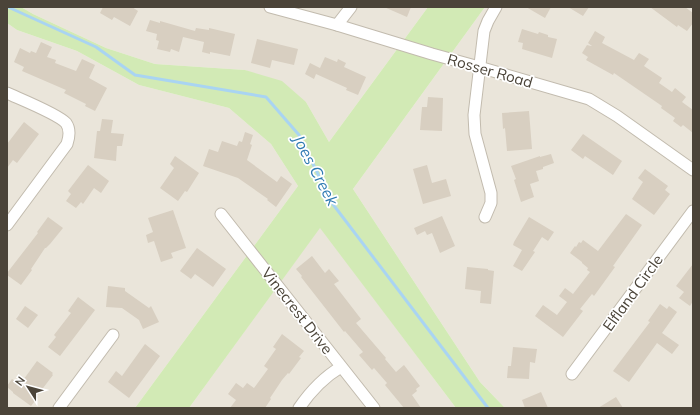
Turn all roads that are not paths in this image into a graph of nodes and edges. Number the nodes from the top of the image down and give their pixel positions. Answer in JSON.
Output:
{"nodes":[{"id":1,"x":270,"y":7,"type":"edge"},
{"id":2,"x":351,"y":7,"type":"edge"},
{"id":3,"x":496,"y":7,"type":"edge"},
{"id":4,"x":338,"y":25,"type":"junction"},
{"id":5,"x":479,"y":67,"type":"junction"},
{"id":6,"x":7,"y":93,"type":"edge"},
{"id":7,"x":693,"y":170,"type":"edge"},
{"id":8,"x":693,"y":211,"type":"edge"},
{"id":9,"x":221,"y":214,"type":"dead end"},
{"id":10,"x":485,"y":217,"type":"dead end"},
{"id":11,"x":7,"y":226,"type":"edge"},
{"id":12,"x":113,"y":335,"type":"dead end"},
{"id":13,"x":341,"y":367,"type":"junction"},
{"id":14,"x":572,"y":374,"type":"dead end"},
{"id":15,"x":59,"y":408,"type":"edge"},
{"id":16,"x":299,"y":408,"type":"edge"},
{"id":17,"x":374,"y":408,"type":"edge"}],
"edges":[{"from":1,"to":4,"type":"street","name":"Rosser Road"},
{"from":2,"to":4,"type":"street"},
{"from":3,"to":5,"type":"street"},
{"from":4,"to":5,"type":"street","name":"Rosser Road"},
{"from":5,"to":7,"type":"street","name":"Rosser Road"},
{"from":5,"to":10,"type":"street"},
{"from":6,"to":11,"type":"street"},
{"from":8,"to":14,"type":"street","name":"Elfland Circle"},
{"from":9,"to":13,"type":"street","name":"Vinecrest Drive"},
{"from":12,"to":15,"type":"street"},
{"from":13,"to":16,"type":"street"},
{"from":13,"to":17,"type":"street","name":"Vinecrest Drive"}]}
